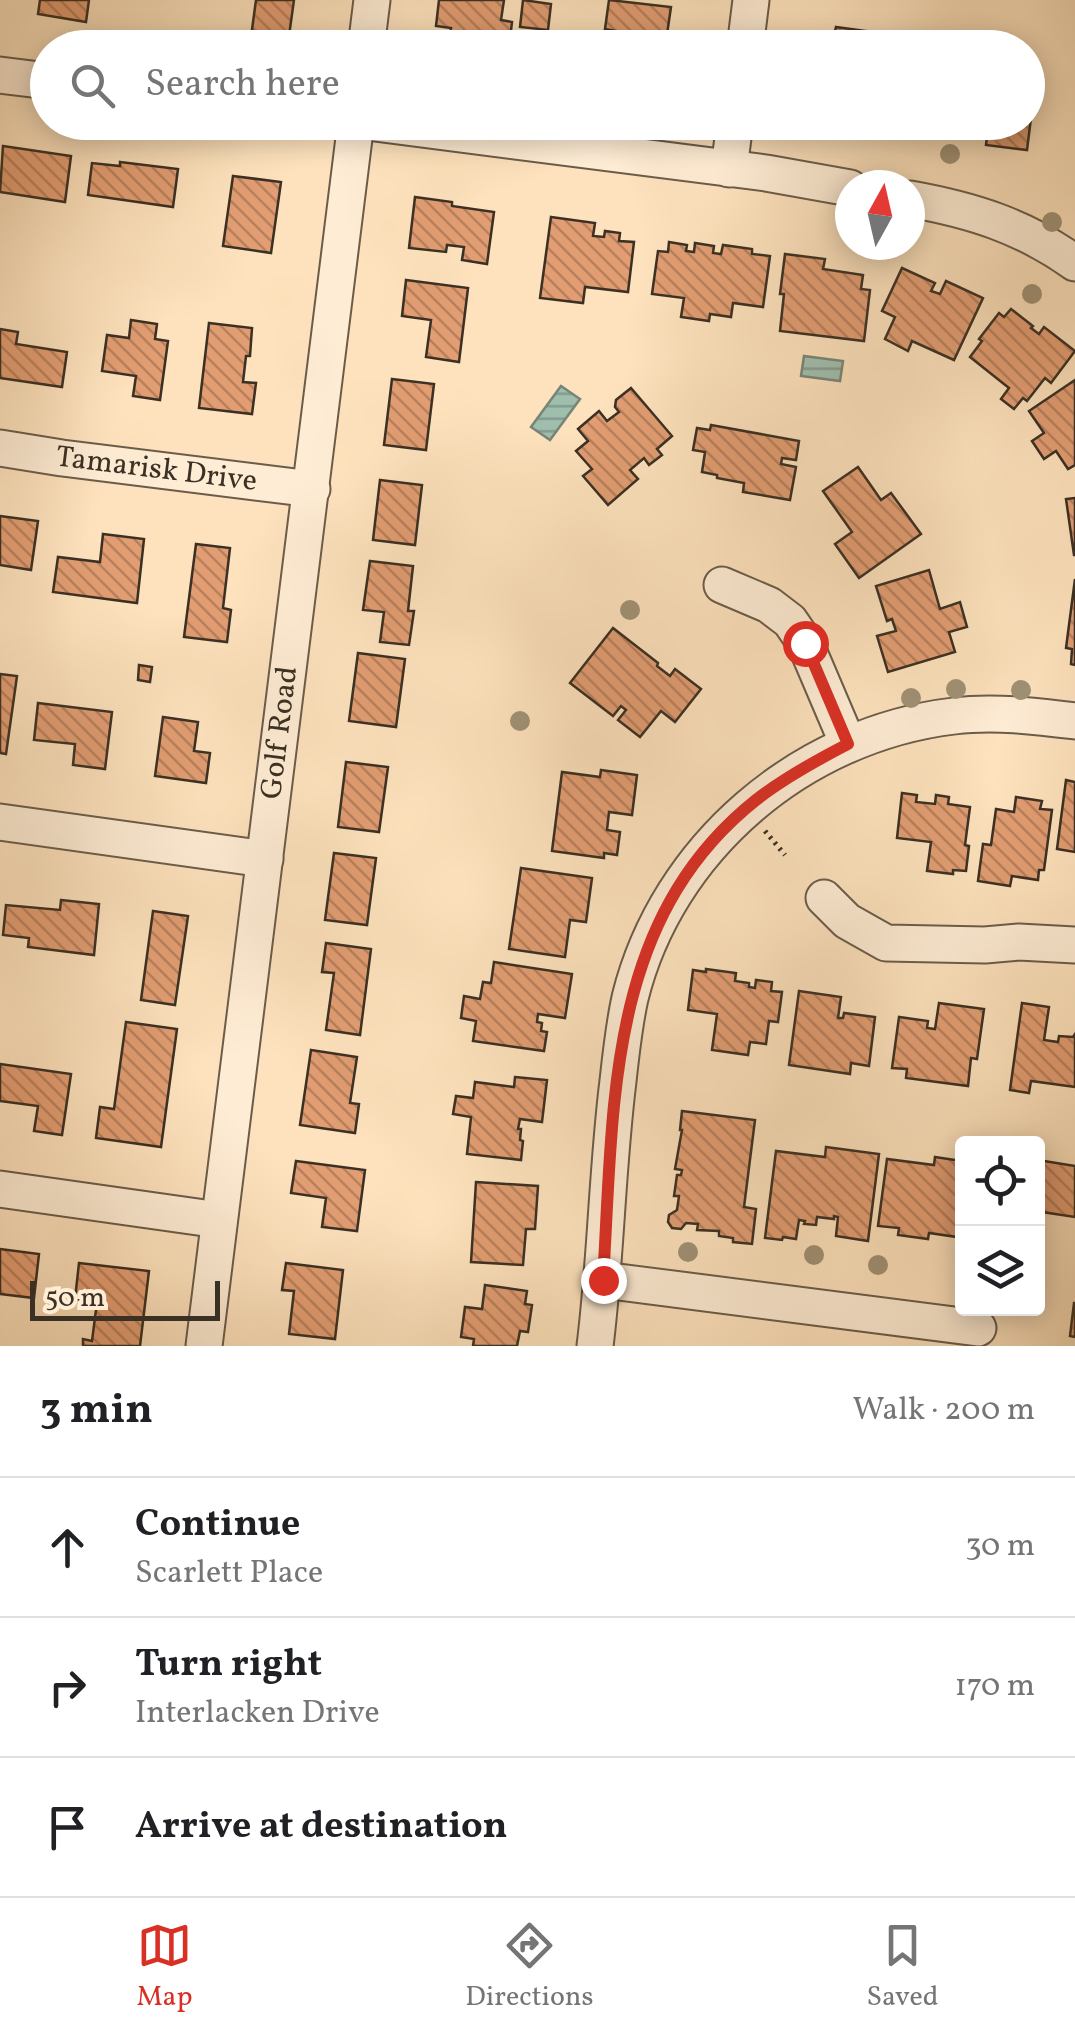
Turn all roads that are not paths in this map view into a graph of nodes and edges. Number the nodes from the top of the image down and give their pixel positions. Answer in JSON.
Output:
{"nodes":[{"id":1,"x":372,"y":0,"type":"edge"},
{"id":2,"x":751,"y":0,"type":"edge"},
{"id":3,"x":368,"y":30,"type":"edge"},
{"id":4,"x":747,"y":30,"type":"edge"},
{"id":5,"x":0,"y":75,"type":"edge"},
{"id":6,"x":30,"y":79,"type":"edge"},
{"id":7,"x":354,"y":140,"type":"edge"},
{"id":8,"x":506,"y":140,"type":"edge"},
{"id":9,"x":734,"y":140,"type":"edge"},
{"id":10,"x":730,"y":169,"type":"junction"},
{"id":11,"x":835,"y":186,"type":"edge"},
{"id":12,"x":925,"y":202,"type":"edge"},
{"id":13,"x":1075,"y":263,"type":"edge"},
{"id":14,"x":0,"y":448,"type":"edge"},
{"id":15,"x":312,"y":489,"type":"junction"},
{"id":16,"x":722,"y":585,"type":"dead end"},
{"id":17,"x":1075,"y":722,"type":"edge"},
{"id":18,"x":848,"y":744,"type":"junction"},
{"id":19,"x":0,"y":822,"type":"edge"},
{"id":20,"x":265,"y":859,"type":"junction"},
{"id":21,"x":824,"y":898,"type":"dead end"},
{"id":22,"x":1075,"y":945,"type":"edge"},
{"id":23,"x":0,"y":1190,"type":"edge"},
{"id":24,"x":220,"y":1220,"type":"junction"},
{"id":25,"x":603,"y":1280,"type":"junction"},
{"id":26,"x":978,"y":1328,"type":"dead end"},
{"id":27,"x":204,"y":1346,"type":"edge"},
{"id":28,"x":594,"y":1346,"type":"edge"}],
"edges":[{"from":1,"to":3,"type":"street"},
{"from":2,"to":4,"type":"street"},
{"from":5,"to":6,"type":"street"},
{"from":7,"to":15,"type":"street","name":"Golf Road"},
{"from":8,"to":10,"type":"street"},
{"from":9,"to":10,"type":"street"},
{"from":10,"to":11,"type":"street"},
{"from":12,"to":13,"type":"street"},
{"from":14,"to":15,"type":"street","name":"Tamarisk Drive"},
{"from":15,"to":20,"type":"street","name":"Golf Road"},
{"from":16,"to":18,"type":"street"},
{"from":17,"to":18,"type":"street"},
{"from":18,"to":25,"type":"street"},
{"from":19,"to":20,"type":"street"},
{"from":20,"to":24,"type":"street","name":"Golf Road"},
{"from":21,"to":22,"type":"street"},
{"from":23,"to":24,"type":"street"},
{"from":24,"to":27,"type":"street","name":"Golf Road"},
{"from":25,"to":26,"type":"street"},
{"from":25,"to":28,"type":"street"}]}
